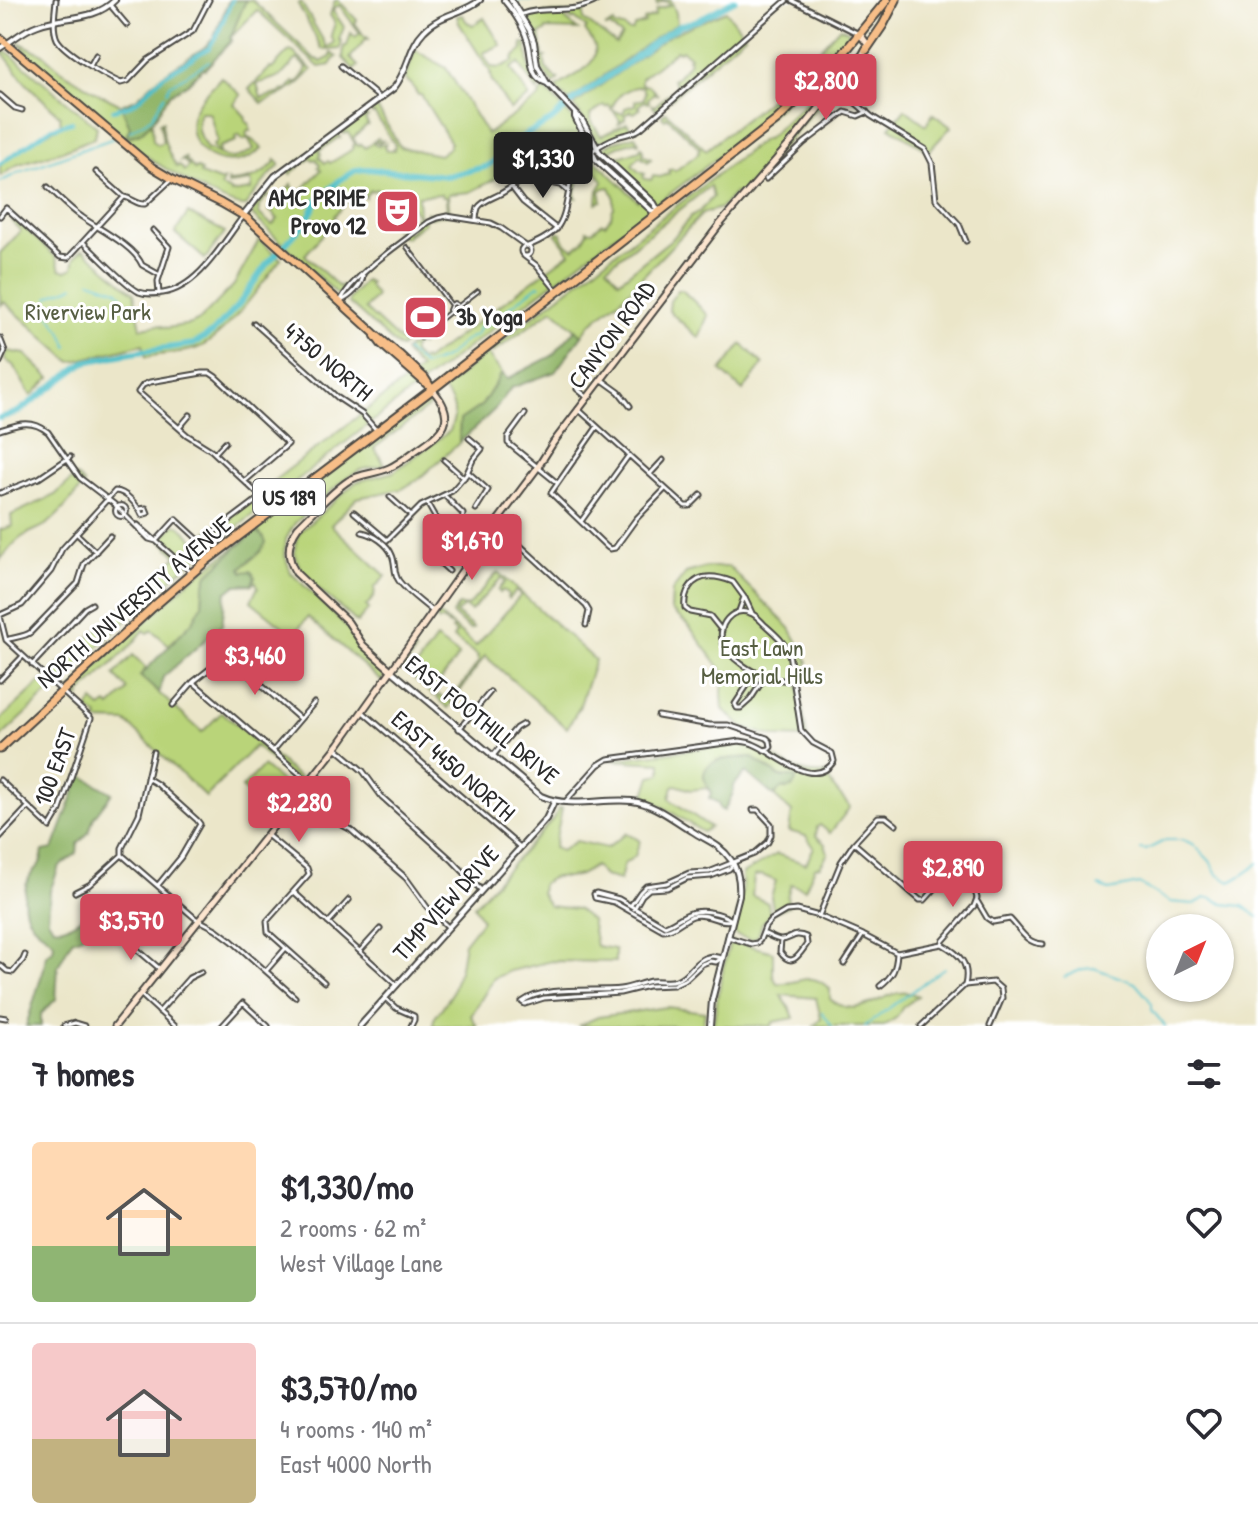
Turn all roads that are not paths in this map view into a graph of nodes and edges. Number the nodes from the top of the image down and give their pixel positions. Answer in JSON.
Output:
{"nodes":[{"id":1,"x":56,"y":0,"type":"edge"},
{"id":2,"x":115,"y":0,"type":"edge"},
{"id":3,"x":209,"y":0,"type":"edge"},
{"id":4,"x":480,"y":0,"type":"edge"},
{"id":5,"x":504,"y":0,"type":"edge"},
{"id":6,"x":511,"y":0,"type":"edge"},
{"id":7,"x":596,"y":0,"type":"edge"},
{"id":8,"x":789,"y":0,"type":"edge"},
{"id":9,"x":887,"y":0,"type":"edge"},
{"id":10,"x":896,"y":0,"type":"edge"},
{"id":11,"x":110,"y":5,"type":"junction"},
{"id":12,"x":518,"y":15,"type":"junction"},
{"id":13,"x":55,"y":20,"type":"junction"},
{"id":14,"x":127,"y":25,"type":"dead end"},
{"id":15,"x":860,"y":34,"type":"junction"},
{"id":16,"x":0,"y":38,"type":"edge"},
{"id":17,"x":4,"y":46,"type":"edge"},
{"id":18,"x":866,"y":50,"type":"junction"},
{"id":19,"x":96,"y":55,"type":"dead end"},
{"id":20,"x":90,"y":66,"type":"junction"},
{"id":21,"x":341,"y":66,"type":"dead end"},
{"id":22,"x":837,"y":87,"type":"junction"},
{"id":23,"x":0,"y":95,"type":"edge"},
{"id":24,"x":381,"y":99,"type":"junction"},
{"id":25,"x":22,"y":110,"type":"dead end"},
{"id":26,"x":867,"y":112,"type":"junction"},
{"id":27,"x":594,"y":151,"type":"junction"},
{"id":28,"x":577,"y":165,"type":"junction"},
{"id":29,"x":538,"y":169,"type":"junction"},
{"id":30,"x":96,"y":172,"type":"dead end"},
{"id":31,"x":172,"y":179,"type":"junction"},
{"id":32,"x":766,"y":179,"type":"dead end"},
{"id":33,"x":570,"y":182,"type":"junction"},
{"id":34,"x":561,"y":185,"type":"junction"},
{"id":35,"x":48,"y":187,"type":"dead end"},
{"id":36,"x":512,"y":188,"type":"junction"},
{"id":37,"x":568,"y":191,"type":"junction"},
{"id":38,"x":124,"y":197,"type":"junction"},
{"id":39,"x":660,"y":213,"type":"junction"},
{"id":40,"x":0,"y":216,"type":"edge"},
{"id":41,"x":243,"y":216,"type":"junction"},
{"id":42,"x":476,"y":220,"type":"junction"},
{"id":43,"x":96,"y":226,"type":"junction"},
{"id":44,"x":557,"y":229,"type":"junction"},
{"id":45,"x":153,"y":230,"type":"dead end"},
{"id":46,"x":514,"y":237,"type":"junction"},
{"id":47,"x":540,"y":241,"type":"junction"},
{"id":48,"x":966,"y":241,"type":"dead end"},
{"id":49,"x":83,"y":242,"type":"junction"},
{"id":50,"x":527,"y":246,"type":"junction"},
{"id":51,"x":407,"y":247,"type":"dead end"},
{"id":52,"x":521,"y":249,"type":"junction"},
{"id":53,"x":531,"y":252,"type":"junction"},
{"id":54,"x":524,"y":256,"type":"junction"},
{"id":55,"x":536,"y":265,"type":"junction"},
{"id":56,"x":160,"y":275,"type":"junction"},
{"id":57,"x":478,"y":291,"type":"dead end"},
{"id":58,"x":557,"y":291,"type":"junction"},
{"id":59,"x":159,"y":294,"type":"junction"},
{"id":60,"x":340,"y":302,"type":"junction"},
{"id":61,"x":451,"y":305,"type":"junction"},
{"id":62,"x":459,"y":306,"type":"junction"},
{"id":63,"x":450,"y":312,"type":"junction"},
{"id":64,"x":254,"y":323,"type":"dead end"},
{"id":65,"x":420,"y":335,"type":"dead end"},
{"id":66,"x":0,"y":338,"type":"edge"},
{"id":67,"x":0,"y":362,"type":"edge"},
{"id":68,"x":601,"y":379,"type":"junction"},
{"id":69,"x":432,"y":389,"type":"junction"},
{"id":70,"x":577,"y":389,"type":"dead end"},
{"id":71,"x":587,"y":397,"type":"junction"},
{"id":72,"x":630,"y":406,"type":"dead end"},
{"id":73,"x":578,"y":409,"type":"junction"},
{"id":74,"x":525,"y":414,"type":"dead end"},
{"id":75,"x":190,"y":415,"type":"dead end"},
{"id":76,"x":597,"y":427,"type":"junction"},
{"id":77,"x":179,"y":428,"type":"junction"},
{"id":78,"x":0,"y":430,"type":"edge"},
{"id":79,"x":377,"y":431,"type":"junction"},
{"id":80,"x":469,"y":438,"type":"dead end"},
{"id":81,"x":225,"y":442,"type":"dead end"},
{"id":82,"x":215,"y":453,"type":"junction"},
{"id":83,"x":629,"y":455,"type":"junction"},
{"id":84,"x":68,"y":458,"type":"junction"},
{"id":85,"x":444,"y":460,"type":"dead end"},
{"id":86,"x":663,"y":460,"type":"dead end"},
{"id":87,"x":538,"y":467,"type":"junction"},
{"id":88,"x":468,"y":472,"type":"junction"},
{"id":89,"x":650,"y":474,"type":"junction"},
{"id":90,"x":464,"y":478,"type":"junction"},
{"id":91,"x":245,"y":481,"type":"junction"},
{"id":92,"x":557,"y":482,"type":"junction"},
{"id":93,"x":665,"y":489,"type":"junction"},
{"id":94,"x":0,"y":493,"type":"edge"},
{"id":95,"x":701,"y":495,"type":"dead end"},
{"id":96,"x":445,"y":496,"type":"junction"},
{"id":97,"x":390,"y":497,"type":"dead end"},
{"id":98,"x":107,"y":499,"type":"junction"},
{"id":99,"x":427,"y":503,"type":"junction"},
{"id":100,"x":116,"y":509,"type":"junction"},
{"id":101,"x":140,"y":509,"type":"dead end"},
{"id":102,"x":476,"y":509,"type":"dead end"},
{"id":103,"x":354,"y":512,"type":"dead end"},
{"id":104,"x":124,"y":514,"type":"junction"},
{"id":105,"x":410,"y":515,"type":"junction"},
{"id":106,"x":581,"y":521,"type":"junction"},
{"id":107,"x":496,"y":523,"type":"junction"},
{"id":108,"x":362,"y":532,"type":"dead end"},
{"id":109,"x":76,"y":533,"type":"junction"},
{"id":110,"x":475,"y":535,"type":"dead end"},
{"id":111,"x":110,"y":536,"type":"dead end"},
{"id":112,"x":447,"y":538,"type":"junction"},
{"id":113,"x":156,"y":541,"type":"junction"},
{"id":114,"x":458,"y":551,"type":"junction"},
{"id":115,"x":96,"y":552,"type":"junction"},
{"id":116,"x":471,"y":558,"type":"junction"},
{"id":117,"x":467,"y":564,"type":"junction"},
{"id":118,"x":449,"y":571,"type":"dead end"},
{"id":119,"x":192,"y":573,"type":"junction"},
{"id":120,"x":744,"y":597,"type":"junction"},
{"id":121,"x":92,"y":604,"type":"dead end"},
{"id":122,"x":739,"y":611,"type":"junction"},
{"id":123,"x":433,"y":612,"type":"junction"},
{"id":124,"x":752,"y":613,"type":"junction"},
{"id":125,"x":0,"y":616,"type":"edge"},
{"id":126,"x":586,"y":625,"type":"dead end"},
{"id":127,"x":722,"y":631,"type":"junction"},
{"id":128,"x":6,"y":640,"type":"junction"},
{"id":129,"x":241,"y":640,"type":"dead end"},
{"id":130,"x":227,"y":655,"type":"junction"},
{"id":131,"x":23,"y":656,"type":"junction"},
{"id":132,"x":32,"y":665,"type":"junction"},
{"id":133,"x":392,"y":671,"type":"junction"},
{"id":134,"x":756,"y":672,"type":"junction"},
{"id":135,"x":765,"y":677,"type":"junction"},
{"id":136,"x":0,"y":680,"type":"edge"},
{"id":137,"x":792,"y":681,"type":"junction"},
{"id":138,"x":193,"y":682,"type":"junction"},
{"id":139,"x":61,"y":692,"type":"junction"},
{"id":140,"x":490,"y":692,"type":"dead end"},
{"id":141,"x":314,"y":703,"type":"dead end"},
{"id":142,"x":173,"y":705,"type":"dead end"},
{"id":143,"x":363,"y":712,"type":"junction"},
{"id":144,"x":658,"y":716,"type":"dead end"},
{"id":145,"x":300,"y":719,"type":"junction"},
{"id":146,"x":523,"y":724,"type":"dead end"},
{"id":147,"x":459,"y":729,"type":"junction"},
{"id":148,"x":336,"y":748,"type":"junction"},
{"id":149,"x":0,"y":749,"type":"edge"},
{"id":150,"x":764,"y":750,"type":"junction"},
{"id":151,"x":273,"y":751,"type":"junction"},
{"id":152,"x":153,"y":752,"type":"dead end"},
{"id":153,"x":492,"y":757,"type":"junction"},
{"id":154,"x":147,"y":778,"type":"junction"},
{"id":155,"x":0,"y":780,"type":"edge"},
{"id":156,"x":309,"y":782,"type":"junction"},
{"id":157,"x":299,"y":795,"type":"junction"},
{"id":158,"x":554,"y":802,"type":"junction"},
{"id":159,"x":565,"y":803,"type":"junction"},
{"id":160,"x":28,"y":807,"type":"junction"},
{"id":161,"x":753,"y":810,"type":"dead end"},
{"id":162,"x":896,"y":825,"type":"dead end"},
{"id":163,"x":267,"y":835,"type":"junction"},
{"id":164,"x":0,"y":836,"type":"edge"},
{"id":165,"x":854,"y":843,"type":"junction"},
{"id":166,"x":520,"y":847,"type":"junction"},
{"id":167,"x":122,"y":855,"type":"junction"},
{"id":168,"x":934,"y":857,"type":"dead end"},
{"id":169,"x":734,"y":864,"type":"junction"},
{"id":170,"x":951,"y":871,"type":"junction"},
{"id":171,"x":157,"y":886,"type":"junction"},
{"id":172,"x":482,"y":891,"type":"junction"},
{"id":173,"x":75,"y":892,"type":"dead end"},
{"id":174,"x":294,"y":892,"type":"junction"},
{"id":175,"x":349,"y":900,"type":"dead end"},
{"id":176,"x":977,"y":901,"type":"junction"},
{"id":177,"x":632,"y":909,"type":"junction"},
{"id":178,"x":819,"y":916,"type":"junction"},
{"id":179,"x":199,"y":920,"type":"junction"},
{"id":180,"x":732,"y":920,"type":"junction"},
{"id":181,"x":328,"y":923,"type":"junction"},
{"id":182,"x":449,"y":928,"type":"junction"},
{"id":183,"x":380,"y":929,"type":"dead end"},
{"id":184,"x":763,"y":933,"type":"junction"},
{"id":185,"x":119,"y":934,"type":"dead end"},
{"id":186,"x":863,"y":935,"type":"junction"},
{"id":187,"x":728,"y":937,"type":"junction"},
{"id":188,"x":781,"y":940,"type":"junction"},
{"id":189,"x":942,"y":944,"type":"junction"},
{"id":190,"x":1043,"y":944,"type":"dead end"},
{"id":191,"x":286,"y":948,"type":"junction"},
{"id":192,"x":360,"y":951,"type":"junction"},
{"id":193,"x":897,"y":953,"type":"junction"},
{"id":194,"x":25,"y":955,"type":"dead end"},
{"id":195,"x":722,"y":958,"type":"junction"},
{"id":196,"x":844,"y":964,"type":"dead end"},
{"id":197,"x":0,"y":965,"type":"edge"},
{"id":198,"x":160,"y":969,"type":"junction"},
{"id":199,"x":266,"y":971,"type":"junction"},
{"id":200,"x":201,"y":972,"type":"dead end"},
{"id":201,"x":324,"y":982,"type":"dead end"},
{"id":202,"x":397,"y":985,"type":"junction"},
{"id":203,"x":965,"y":985,"type":"junction"},
{"id":204,"x":642,"y":986,"type":"junction"},
{"id":205,"x":880,"y":986,"type":"dead end"},
{"id":206,"x":140,"y":994,"type":"junction"},
{"id":207,"x":295,"y":997,"type":"dead end"},
{"id":208,"x":385,"y":998,"type":"junction"},
{"id":209,"x":159,"y":1012,"type":"junction"},
{"id":210,"x":0,"y":1017,"type":"edge"},
{"id":211,"x":6,"y":1018,"type":"dead end"},
{"id":212,"x":64,"y":1026,"type":"edge"},
{"id":213,"x":85,"y":1026,"type":"edge"},
{"id":214,"x":115,"y":1026,"type":"edge"},
{"id":215,"x":175,"y":1026,"type":"edge"},
{"id":216,"x":222,"y":1026,"type":"edge"},
{"id":217,"x":268,"y":1026,"type":"edge"},
{"id":218,"x":360,"y":1026,"type":"edge"},
{"id":219,"x":411,"y":1026,"type":"edge"},
{"id":220,"x":710,"y":1026,"type":"edge"},
{"id":221,"x":921,"y":1026,"type":"edge"},
{"id":222,"x":990,"y":1026,"type":"edge"}],
"edges":[{"from":1,"to":13,"type":"street"},
{"from":2,"to":11,"type":"street"},
{"from":3,"to":20,"type":"street"},
{"from":4,"to":24,"type":"street"},
{"from":5,"to":12,"type":"street"},
{"from":6,"to":12,"type":"street"},
{"from":7,"to":12,"type":"street"},
{"from":8,"to":15,"type":"street"},
{"from":8,"to":27,"type":"street"},
{"from":9,"to":15,"type":"highway","name":"NORTH UNIVERSITY AVENUE","number":"US 189"},
{"from":10,"to":18,"type":"highway"},
{"from":11,"to":13,"type":"street"},
{"from":11,"to":14,"type":"street"},
{"from":12,"to":27,"type":"street"},
{"from":13,"to":17,"type":"street"},
{"from":13,"to":20,"type":"street"},
{"from":15,"to":18,"type":"main road"},
{"from":15,"to":39,"type":"highway","name":"NORTH UNIVERSITY AVENUE","number":"US 189"},
{"from":16,"to":17,"type":"main road"},
{"from":17,"to":31,"type":"main road"},
{"from":18,"to":22,"type":"main road","name":"CANYON ROAD"},
{"from":19,"to":20,"type":"street"},
{"from":21,"to":24,"type":"street"},
{"from":22,"to":26,"type":"street"},
{"from":22,"to":68,"type":"main road","name":"CANYON ROAD"},
{"from":23,"to":25,"type":"street"},
{"from":24,"to":41,"type":"street"},
{"from":26,"to":32,"type":"street"},
{"from":26,"to":48,"type":"street"},
{"from":27,"to":28,"type":"street"},
{"from":27,"to":39,"type":"street"},
{"from":28,"to":29,"type":"street"},
{"from":28,"to":33,"type":"street"},
{"from":29,"to":34,"type":"street"},
{"from":29,"to":36,"type":"street"},
{"from":30,"to":38,"type":"street"},
{"from":31,"to":38,"type":"street"},
{"from":31,"to":41,"type":"main road"},
{"from":33,"to":34,"type":"street"},
{"from":33,"to":37,"type":"street"},
{"from":34,"to":37,"type":"street"},
{"from":35,"to":43,"type":"street"},
{"from":36,"to":42,"type":"street"},
{"from":36,"to":44,"type":"street"},
{"from":37,"to":44,"type":"street"},
{"from":38,"to":43,"type":"street"},
{"from":39,"to":58,"type":"highway","name":"NORTH UNIVERSITY AVENUE","number":"US 189"},
{"from":40,"to":49,"type":"street"},
{"from":41,"to":59,"type":"street"},
{"from":41,"to":60,"type":"main road"},
{"from":42,"to":46,"type":"street"},
{"from":42,"to":60,"type":"street"},
{"from":43,"to":49,"type":"street"},
{"from":43,"to":56,"type":"street"},
{"from":44,"to":47,"type":"street"},
{"from":45,"to":56,"type":"street"},
{"from":46,"to":50,"type":"street"},
{"from":46,"to":52,"type":"street"},
{"from":47,"to":50,"type":"street"},
{"from":47,"to":53,"type":"street"},
{"from":49,"to":59,"type":"street"},
{"from":50,"to":52,"type":"street"},
{"from":50,"to":53,"type":"street"},
{"from":51,"to":61,"type":"street"},
{"from":52,"to":54,"type":"street"},
{"from":53,"to":54,"type":"street"},
{"from":53,"to":55,"type":"street"},
{"from":54,"to":55,"type":"street"},
{"from":55,"to":58,"type":"street"},
{"from":56,"to":59,"type":"street"},
{"from":57,"to":62,"type":"street"},
{"from":58,"to":69,"type":"highway","name":"NORTH UNIVERSITY AVENUE","number":"US 189"},
{"from":60,"to":69,"type":"main road"},
{"from":61,"to":62,"type":"street"},
{"from":61,"to":63,"type":"street"},
{"from":62,"to":63,"type":"street"},
{"from":63,"to":65,"type":"street"},
{"from":64,"to":79,"type":"street","name":"4750 NORTH"},
{"from":66,"to":67,"type":"street"},
{"from":68,"to":71,"type":"main road","name":"CANYON ROAD"},
{"from":68,"to":72,"type":"street"},
{"from":69,"to":79,"type":"highway","name":"NORTH UNIVERSITY AVENUE","number":"US 189"},
{"from":69,"to":133,"type":"main road","name":"EAST FOOTHILL DRIVE"},
{"from":70,"to":71,"type":"street"},
{"from":71,"to":73,"type":"main road","name":"CANYON ROAD"},
{"from":73,"to":76,"type":"street"},
{"from":73,"to":87,"type":"main road","name":"CANYON ROAD"},
{"from":74,"to":87,"type":"street"},
{"from":75,"to":77,"type":"street"},
{"from":76,"to":83,"type":"street"},
{"from":76,"to":92,"type":"street"},
{"from":77,"to":82,"type":"street"},
{"from":77,"to":91,"type":"street"},
{"from":78,"to":84,"type":"street"},
{"from":79,"to":119,"type":"highway","name":"NORTH UNIVERSITY AVENUE","number":"US 189"},
{"from":80,"to":88,"type":"street"},
{"from":81,"to":82,"type":"street"},
{"from":82,"to":91,"type":"street"},
{"from":83,"to":89,"type":"street"},
{"from":83,"to":106,"type":"street"},
{"from":84,"to":94,"type":"street"},
{"from":84,"to":98,"type":"street"},
{"from":85,"to":90,"type":"street"},
{"from":86,"to":89,"type":"street"},
{"from":87,"to":92,"type":"street"},
{"from":87,"to":107,"type":"main road","name":"CANYON ROAD"},
{"from":88,"to":90,"type":"street"},
{"from":88,"to":102,"type":"street"},
{"from":89,"to":93,"type":"street"},
{"from":90,"to":96,"type":"street"},
{"from":91,"to":113,"type":"street"},
{"from":92,"to":106,"type":"street"},
{"from":93,"to":95,"type":"street"},
{"from":93,"to":106,"type":"street"},
{"from":96,"to":99,"type":"street"},
{"from":96,"to":110,"type":"street"},
{"from":97,"to":105,"type":"street"},
{"from":98,"to":100,"type":"street"},
{"from":98,"to":101,"type":"street"},
{"from":98,"to":109,"type":"street"},
{"from":99,"to":105,"type":"street"},
{"from":99,"to":112,"type":"street"},
{"from":100,"to":104,"type":"street"},
{"from":100,"to":104,"type":"street"},
{"from":103,"to":105,"type":"street"},
{"from":104,"to":113,"type":"street"},
{"from":107,"to":116,"type":"main road","name":"CANYON ROAD"},
{"from":107,"to":126,"type":"street"},
{"from":108,"to":123,"type":"street"},
{"from":109,"to":115,"type":"street"},
{"from":109,"to":125,"type":"street"},
{"from":111,"to":115,"type":"street"},
{"from":112,"to":114,"type":"street"},
{"from":112,"to":118,"type":"street"},
{"from":113,"to":119,"type":"street"},
{"from":114,"to":116,"type":"street"},
{"from":114,"to":117,"type":"street"},
{"from":115,"to":128,"type":"street"},
{"from":116,"to":117,"type":"main road","name":"CANYON ROAD"},
{"from":117,"to":123,"type":"main road","name":"CANYON ROAD"},
{"from":119,"to":139,"type":"highway","name":"NORTH UNIVERSITY AVENUE","number":"US 189"},
{"from":120,"to":122,"type":"street"},
{"from":120,"to":124,"type":"street"},
{"from":120,"to":127,"type":"street"},
{"from":121,"to":132,"type":"street"},
{"from":122,"to":124,"type":"street"},
{"from":122,"to":127,"type":"street"},
{"from":123,"to":133,"type":"main road","name":"CANYON ROAD"},
{"from":124,"to":137,"type":"street"},
{"from":125,"to":128,"type":"street"},
{"from":127,"to":134,"type":"street"},
{"from":128,"to":131,"type":"street"},
{"from":129,"to":130,"type":"street"},
{"from":130,"to":138,"type":"street"},
{"from":130,"to":145,"type":"street"},
{"from":131,"to":132,"type":"street"},
{"from":131,"to":136,"type":"street"},
{"from":132,"to":139,"type":"street"},
{"from":133,"to":143,"type":"main road","name":"CANYON ROAD"},
{"from":133,"to":147,"type":"street","name":"EAST FOOTHILL DRIVE"},
{"from":134,"to":135,"type":"street"},
{"from":134,"to":135,"type":"street"},
{"from":135,"to":137,"type":"street"},
{"from":137,"to":150,"type":"street"},
{"from":138,"to":142,"type":"street"},
{"from":138,"to":151,"type":"street"},
{"from":139,"to":149,"type":"highway","name":"NORTH UNIVERSITY AVENUE","number":"US 189"},
{"from":139,"to":160,"type":"street","name":"100 EAST"},
{"from":140,"to":147,"type":"street"},
{"from":141,"to":145,"type":"street"},
{"from":143,"to":148,"type":"main road","name":"CANYON ROAD"},
{"from":143,"to":166,"type":"street","name":"EAST 4450 NORTH"},
{"from":144,"to":150,"type":"street"},
{"from":145,"to":151,"type":"street"},
{"from":146,"to":153,"type":"street"},
{"from":147,"to":153,"type":"street","name":"EAST FOOTHILL DRIVE"},
{"from":148,"to":156,"type":"main road","name":"CANYON ROAD"},
{"from":148,"to":172,"type":"street"},
{"from":150,"to":159,"type":"street"},
{"from":151,"to":156,"type":"street"},
{"from":152,"to":154,"type":"street"},
{"from":153,"to":158,"type":"street","name":"EAST FOOTHILL DRIVE"},
{"from":154,"to":167,"type":"street"},
{"from":154,"to":171,"type":"street"},
{"from":155,"to":160,"type":"street"},
{"from":156,"to":157,"type":"main road","name":"CANYON ROAD"},
{"from":157,"to":163,"type":"main road","name":"CANYON ROAD"},
{"from":157,"to":182,"type":"street"},
{"from":158,"to":159,"type":"street","name":"EAST FOOTHILL DRIVE"},
{"from":158,"to":166,"type":"street","name":"TIMPVIEW DRIVE"},
{"from":159,"to":169,"type":"street","name":"EAST FOOTHILL DRIVE"},
{"from":160,"to":164,"type":"street"},
{"from":161,"to":169,"type":"street"},
{"from":162,"to":165,"type":"street"},
{"from":163,"to":174,"type":"street"},
{"from":163,"to":179,"type":"main road","name":"CANYON ROAD"},
{"from":165,"to":170,"type":"street"},
{"from":165,"to":178,"type":"street"},
{"from":166,"to":172,"type":"street","name":"TIMPVIEW DRIVE"},
{"from":167,"to":171,"type":"street"},
{"from":167,"to":173,"type":"street"},
{"from":168,"to":170,"type":"street"},
{"from":169,"to":177,"type":"street"},
{"from":169,"to":180,"type":"street"},
{"from":170,"to":176,"type":"street"},
{"from":171,"to":179,"type":"street"},
{"from":172,"to":182,"type":"street","name":"TIMPVIEW DRIVE"},
{"from":174,"to":181,"type":"street"},
{"from":174,"to":191,"type":"street"},
{"from":175,"to":181,"type":"street"},
{"from":176,"to":189,"type":"street"},
{"from":176,"to":190,"type":"street"},
{"from":177,"to":177,"type":"street"},
{"from":177,"to":180,"type":"street"},
{"from":178,"to":184,"type":"street"},
{"from":178,"to":186,"type":"street"},
{"from":179,"to":198,"type":"main road","name":"CANYON ROAD"},
{"from":179,"to":199,"type":"street"},
{"from":180,"to":187,"type":"street"},
{"from":181,"to":192,"type":"street"},
{"from":182,"to":202,"type":"street","name":"TIMPVIEW DRIVE"},
{"from":183,"to":192,"type":"street"},
{"from":184,"to":187,"type":"street"},
{"from":184,"to":188,"type":"street"},
{"from":185,"to":198,"type":"street"},
{"from":186,"to":193,"type":"street"},
{"from":186,"to":196,"type":"street"},
{"from":187,"to":195,"type":"street"},
{"from":188,"to":188,"type":"street"},
{"from":189,"to":193,"type":"street"},
{"from":189,"to":203,"type":"street"},
{"from":191,"to":199,"type":"street"},
{"from":191,"to":201,"type":"street"},
{"from":192,"to":202,"type":"street"},
{"from":193,"to":205,"type":"street"},
{"from":194,"to":197,"type":"street"},
{"from":195,"to":204,"type":"street"},
{"from":195,"to":220,"type":"street"},
{"from":198,"to":206,"type":"main road","name":"CANYON ROAD"},
{"from":199,"to":207,"type":"street"},
{"from":200,"to":209,"type":"street"},
{"from":202,"to":208,"type":"street","name":"TIMPVIEW DRIVE"},
{"from":203,"to":221,"type":"street"},
{"from":203,"to":222,"type":"street"},
{"from":204,"to":204,"type":"street"},
{"from":206,"to":209,"type":"street"},
{"from":206,"to":214,"type":"main road","name":"CANYON ROAD"},
{"from":208,"to":218,"type":"street","name":"TIMPVIEW DRIVE"},
{"from":208,"to":219,"type":"street"},
{"from":209,"to":215,"type":"street"},
{"from":210,"to":211,"type":"street"},
{"from":212,"to":213,"type":"street"},
{"from":216,"to":217,"type":"street"}]}
